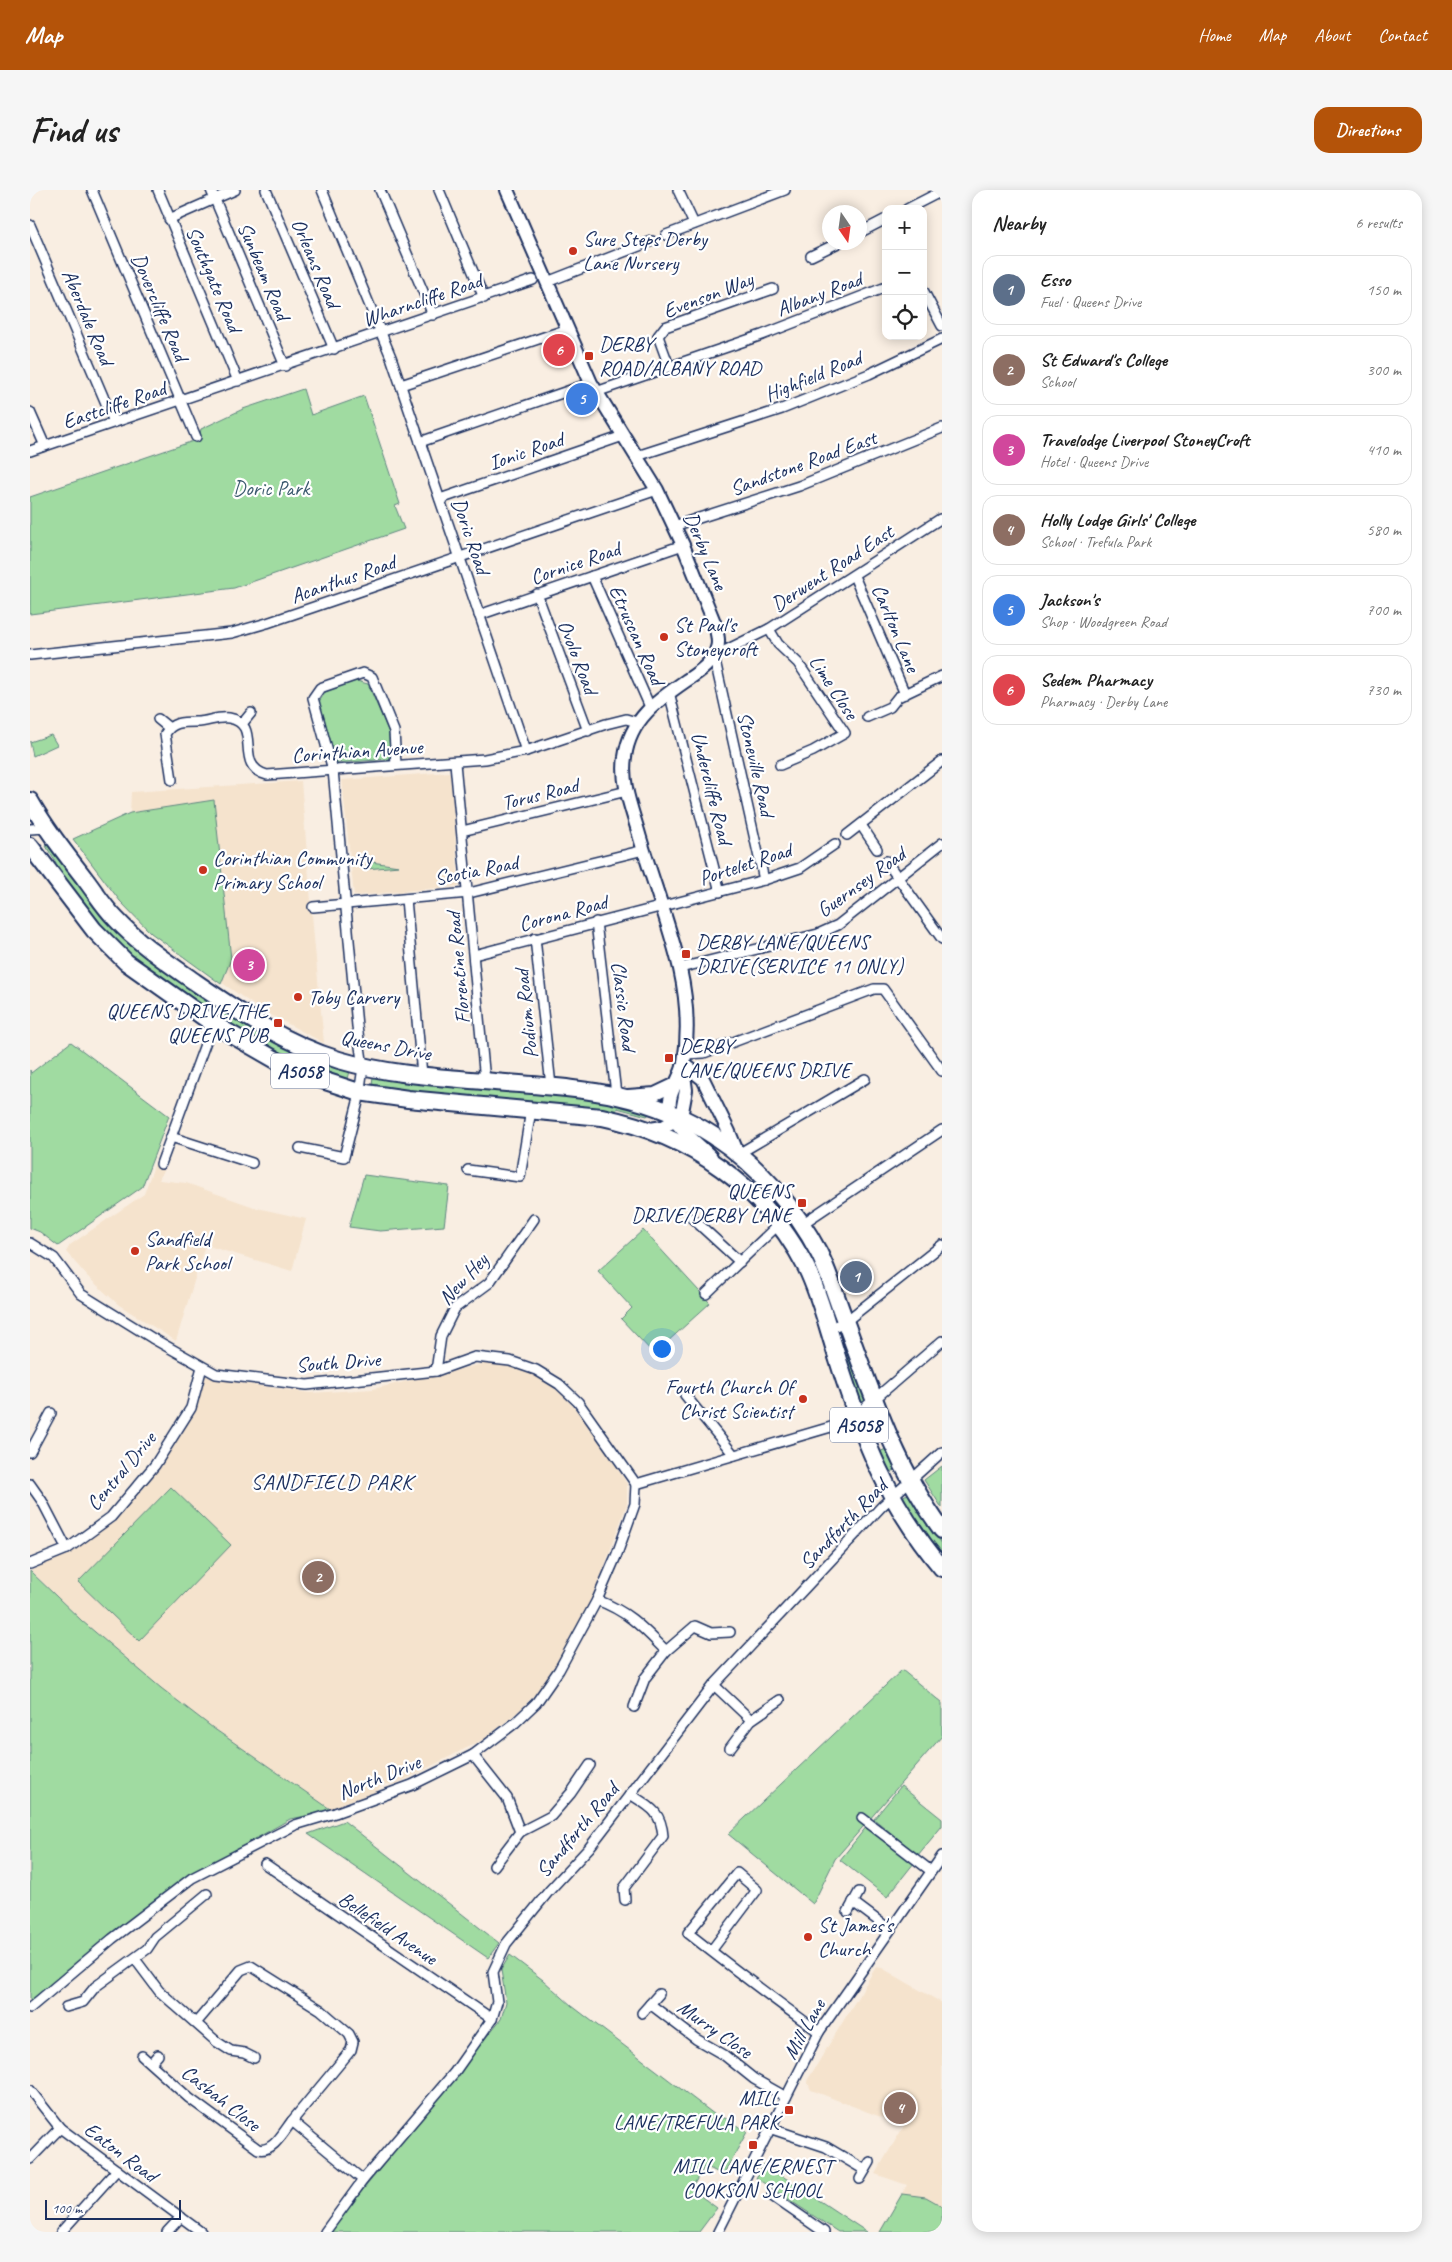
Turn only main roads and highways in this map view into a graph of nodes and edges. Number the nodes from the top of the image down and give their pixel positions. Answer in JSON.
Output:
{"nodes":[{"id":1,"x":30,"y":801,"type":"edge"},
{"id":2,"x":38,"y":828,"type":"edge"},
{"id":3,"x":30,"y":846,"type":"edge"},
{"id":4,"x":942,"y":1530,"type":"edge"},
{"id":5,"x":942,"y":1568,"type":"edge"}],
"edges":[{"from":1,"to":2,"type":"highway","name":"Queens Drive","number":"A5058"},
{"from":2,"to":4,"type":"highway","name":"Queens Drive","number":"A5058"},
{"from":3,"to":5,"type":"highway","number":"A5058"}]}
